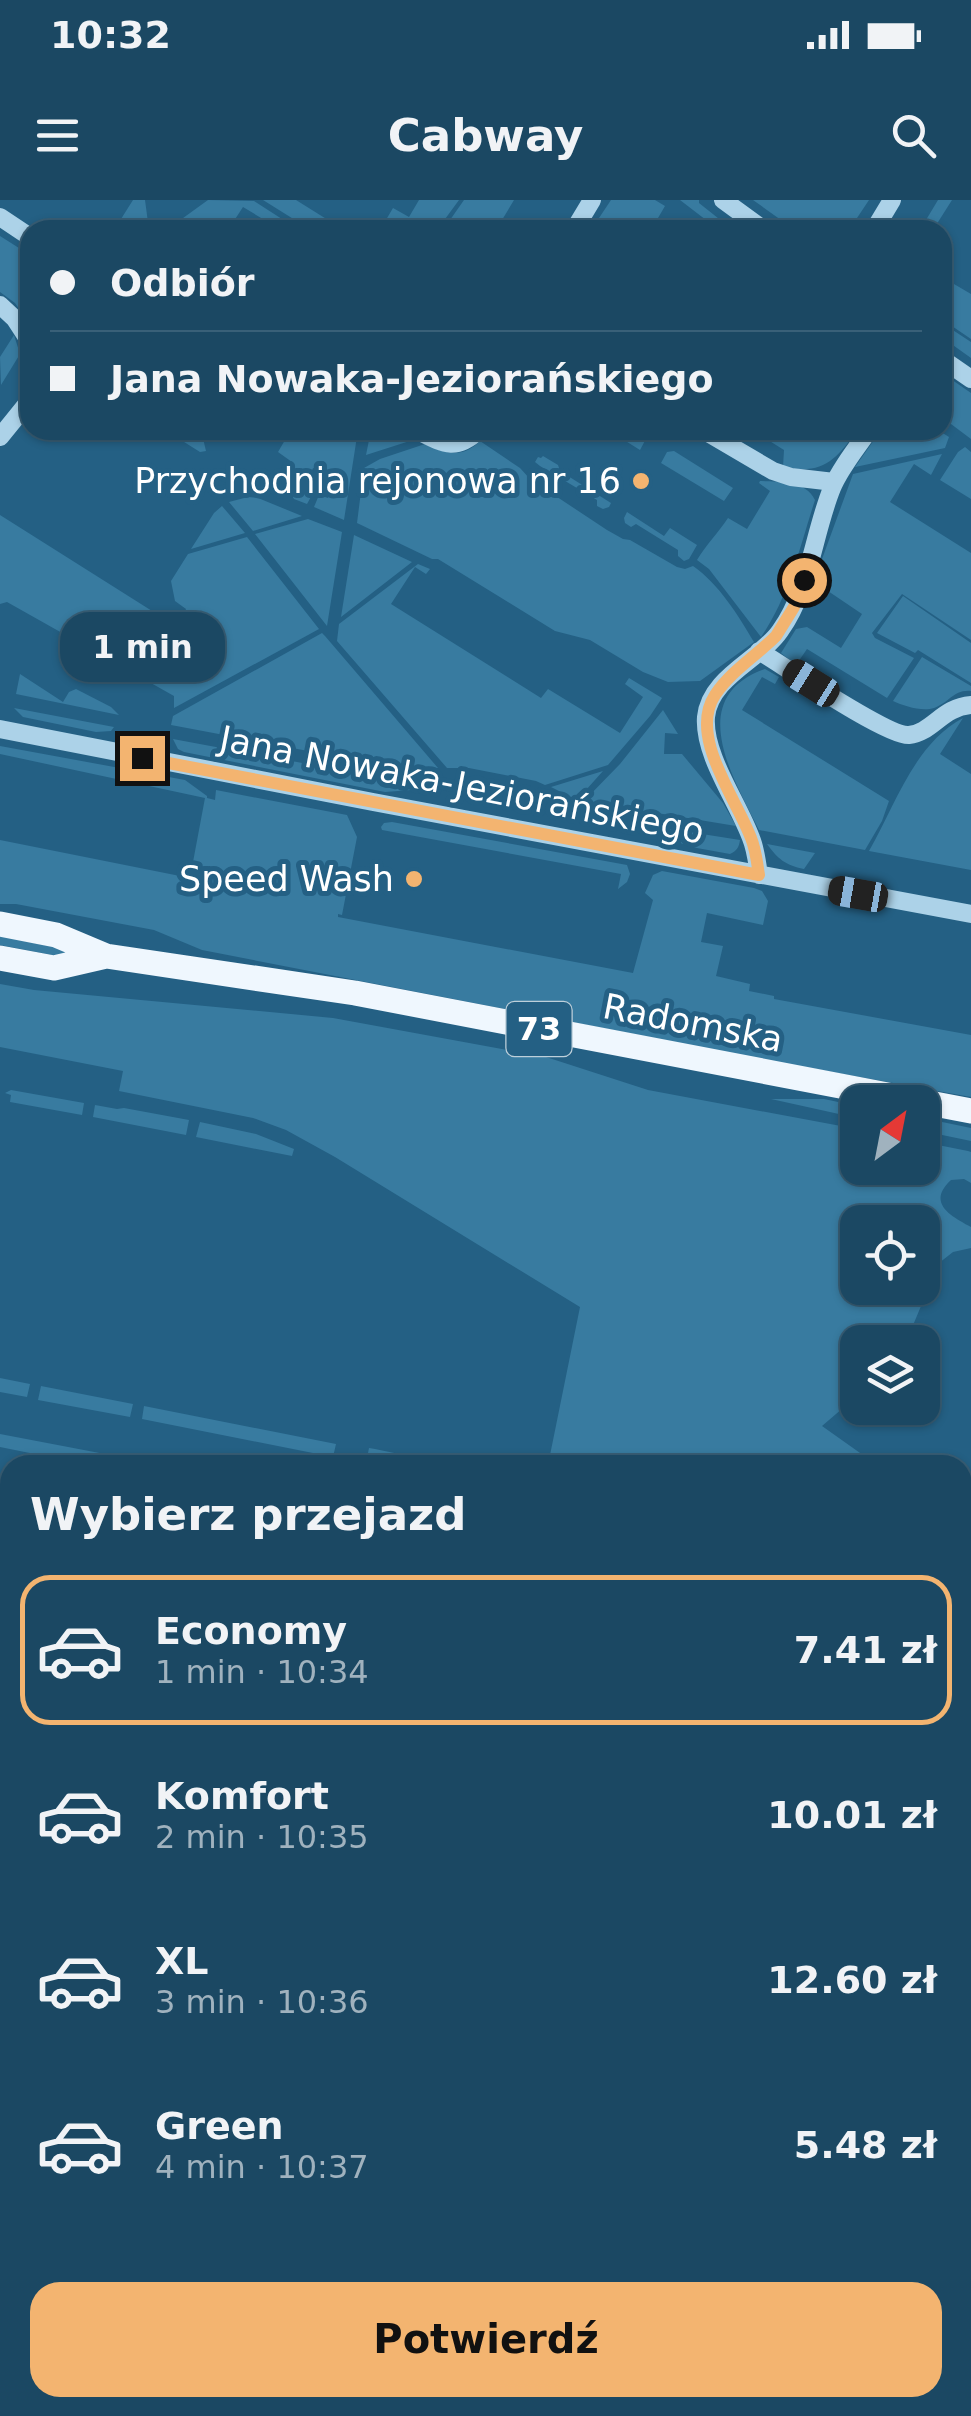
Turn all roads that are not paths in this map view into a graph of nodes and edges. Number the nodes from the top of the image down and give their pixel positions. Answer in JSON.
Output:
{"nodes":[{"id":1,"x":724,"y":200,"type":"edge"},
{"id":2,"x":751,"y":220,"type":"edge"},
{"id":3,"x":0,"y":305,"type":"edge"},
{"id":4,"x":20,"y":327,"type":"edge"},
{"id":5,"x":20,"y":412,"type":"edge"},
{"id":6,"x":0,"y":436,"type":"edge"},
{"id":7,"x":437,"y":440,"type":"edge"},
{"id":8,"x":466,"y":440,"type":"edge"},
{"id":9,"x":720,"y":440,"type":"edge"},
{"id":10,"x":862,"y":440,"type":"edge"},
{"id":11,"x":834,"y":482,"type":"junction"},
{"id":12,"x":760,"y":651,"type":"junction"},
{"id":13,"x":971,"y":705,"type":"edge"},
{"id":14,"x":0,"y":728,"type":"edge"},
{"id":15,"x":759,"y":875,"type":"junction"},
{"id":16,"x":971,"y":914,"type":"edge"},
{"id":17,"x":0,"y":924,"type":"edge"},
{"id":18,"x":106,"y":956,"type":"junction"},
{"id":19,"x":0,"y":958,"type":"edge"},
{"id":20,"x":971,"y":1111,"type":"edge"}],
"edges":[{"from":1,"to":2,"type":"street"},
{"from":3,"to":4,"type":"street"},
{"from":5,"to":6,"type":"street"},
{"from":7,"to":8,"type":"street"},
{"from":9,"to":11,"type":"street"},
{"from":10,"to":11,"type":"street"},
{"from":11,"to":12,"type":"street"},
{"from":12,"to":13,"type":"street"},
{"from":12,"to":15,"type":"street"},
{"from":14,"to":15,"type":"street","name":"Jana Nowaka-Jeziorańskiego"},
{"from":15,"to":16,"type":"street","name":"Jana Nowaka-Jeziorańskiego"},
{"from":17,"to":18,"type":"main road","name":"Radomska","number":"73"},
{"from":18,"to":19,"type":"main road","name":"Radomska","number":"73"},
{"from":18,"to":20,"type":"main road","name":"Radomska","number":"73"}]}
